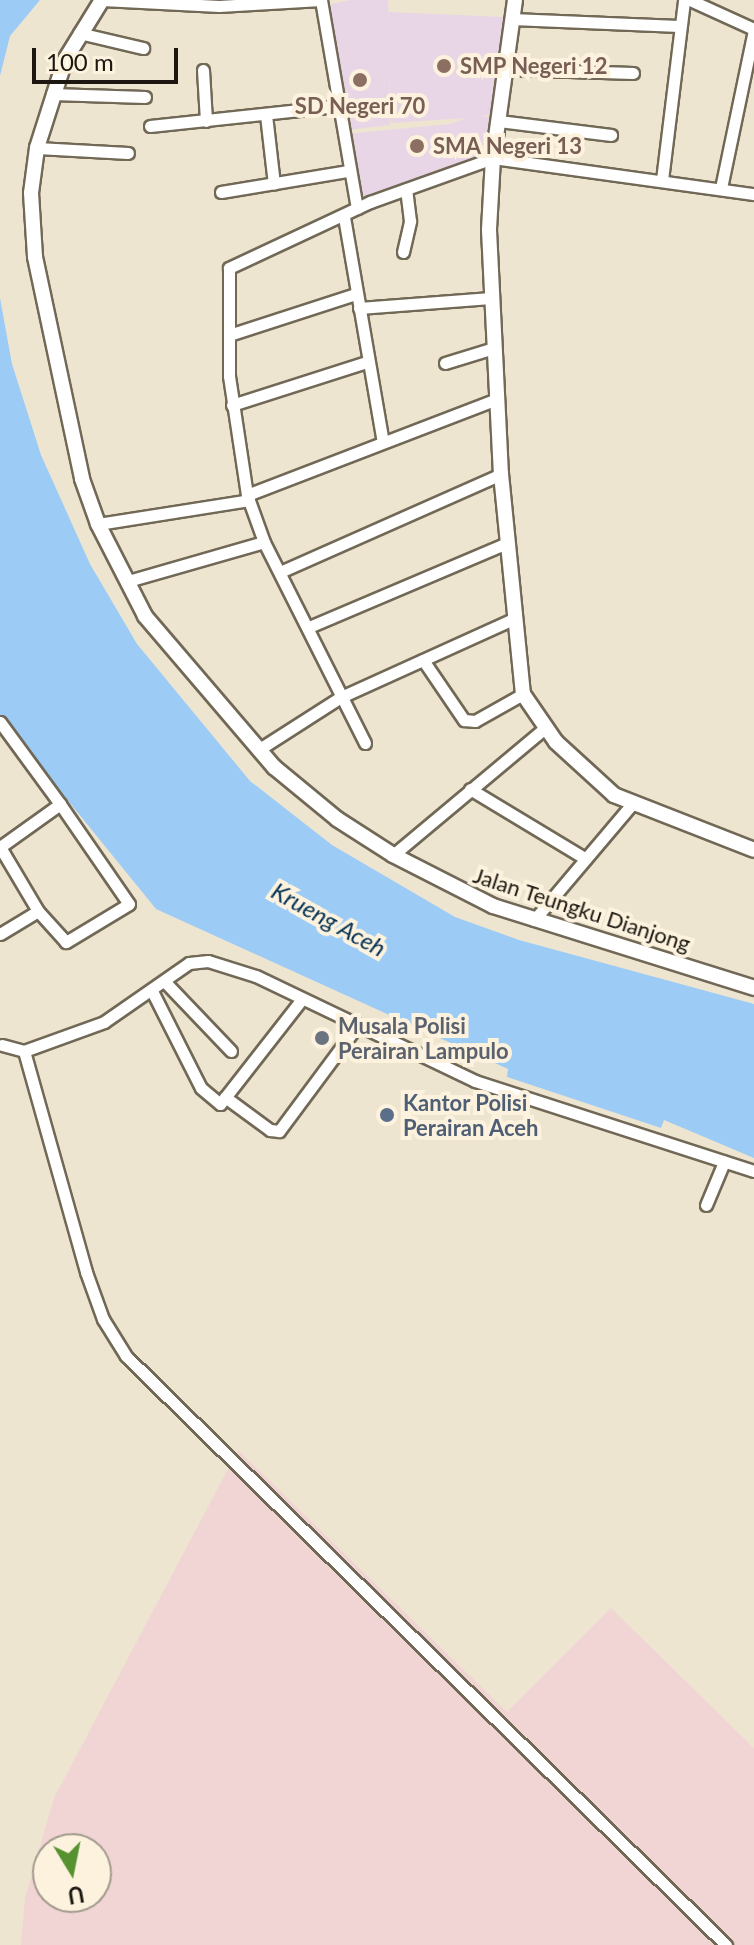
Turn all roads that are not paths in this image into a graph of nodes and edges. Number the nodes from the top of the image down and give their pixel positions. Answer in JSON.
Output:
{"nodes":[{"id":1,"x":102,"y":0,"type":"edge"},
{"id":2,"x":322,"y":0,"type":"edge"},
{"id":3,"x":515,"y":0,"type":"edge"},
{"id":4,"x":687,"y":0,"type":"edge"},
{"id":5,"x":512,"y":19,"type":"junction"},
{"id":6,"x":679,"y":26,"type":"junction"},
{"id":7,"x":754,"y":30,"type":"edge"},
{"id":8,"x":79,"y":33,"type":"junction"},
{"id":9,"x":143,"y":48,"type":"dead end"},
{"id":10,"x":505,"y":69,"type":"junction"},
{"id":11,"x":203,"y":70,"type":"dead end"},
{"id":12,"x":633,"y":73,"type":"dead end"},
{"id":13,"x":52,"y":94,"type":"junction"},
{"id":14,"x":145,"y":97,"type":"dead end"},
{"id":15,"x":337,"y":106,"type":"junction"},
{"id":16,"x":266,"y":115,"type":"junction"},
{"id":17,"x":206,"y":121,"type":"junction"},
{"id":18,"x":499,"y":121,"type":"junction"},
{"id":19,"x":150,"y":126,"type":"dead end"},
{"id":20,"x":611,"y":135,"type":"dead end"},
{"id":21,"x":37,"y":148,"type":"junction"},
{"id":22,"x":128,"y":153,"type":"dead end"},
{"id":23,"x":493,"y":158,"type":"junction"},
{"id":24,"x":348,"y":171,"type":"junction"},
{"id":25,"x":662,"y":180,"type":"junction"},
{"id":26,"x":274,"y":184,"type":"junction"},
{"id":27,"x":721,"y":188,"type":"junction"},
{"id":28,"x":406,"y":189,"type":"junction"},
{"id":29,"x":221,"y":192,"type":"dead end"},
{"id":30,"x":754,"y":194,"type":"edge"},
{"id":31,"x":357,"y":208,"type":"junction"},
{"id":32,"x":344,"y":217,"type":"junction"},
{"id":33,"x":403,"y":252,"type":"dead end"},
{"id":34,"x":355,"y":294,"type":"junction"},
{"id":35,"x":491,"y":298,"type":"junction"},
{"id":36,"x":359,"y":308,"type":"junction"},
{"id":37,"x":229,"y":335,"type":"junction"},
{"id":38,"x":494,"y":348,"type":"junction"},
{"id":39,"x":367,"y":362,"type":"junction"},
{"id":40,"x":445,"y":363,"type":"dead end"},
{"id":41,"x":497,"y":399,"type":"junction"},
{"id":42,"x":232,"y":405,"type":"junction"},
{"id":43,"x":383,"y":442,"type":"junction"},
{"id":44,"x":501,"y":474,"type":"junction"},
{"id":45,"x":248,"y":497,"type":"junction"},
{"id":46,"x":98,"y":524,"type":"junction"},
{"id":47,"x":264,"y":542,"type":"junction"},
{"id":48,"x":507,"y":543,"type":"junction"},
{"id":49,"x":280,"y":572,"type":"junction"},
{"id":50,"x":128,"y":581,"type":"junction"},
{"id":51,"x":513,"y":619,"type":"junction"},
{"id":52,"x":309,"y":627,"type":"junction"},
{"id":53,"x":423,"y":660,"type":"junction"},
{"id":54,"x":523,"y":694,"type":"junction"},
{"id":55,"x":341,"y":697,"type":"junction"},
{"id":56,"x":0,"y":722,"type":"edge"},
{"id":57,"x":545,"y":728,"type":"junction"},
{"id":58,"x":365,"y":743,"type":"dead end"},
{"id":59,"x":258,"y":750,"type":"junction"},
{"id":60,"x":470,"y":789,"type":"junction"},
{"id":61,"x":60,"y":804,"type":"junction"},
{"id":62,"x":632,"y":804,"type":"junction"},
{"id":63,"x":0,"y":847,"type":"edge"},
{"id":64,"x":754,"y":850,"type":"edge"},
{"id":65,"x":393,"y":855,"type":"junction"},
{"id":66,"x":586,"y":859,"type":"junction"},
{"id":67,"x":38,"y":911,"type":"junction"},
{"id":68,"x":534,"y":920,"type":"junction"},
{"id":69,"x":0,"y":934,"type":"edge"},
{"id":70,"x":166,"y":983,"type":"junction"},
{"id":71,"x":754,"y":988,"type":"edge"},
{"id":72,"x":153,"y":993,"type":"junction"},
{"id":73,"x":302,"y":999,"type":"junction"},
{"id":74,"x":357,"y":1026,"type":"junction"},
{"id":75,"x":1,"y":1044,"type":"edge"},
{"id":76,"x":24,"y":1051,"type":"junction"},
{"id":77,"x":231,"y":1051,"type":"dead end"},
{"id":78,"x":225,"y":1097,"type":"junction"},
{"id":79,"x":724,"y":1162,"type":"junction"},
{"id":80,"x":754,"y":1171,"type":"edge"},
{"id":81,"x":706,"y":1205,"type":"dead end"},
{"id":82,"x":726,"y":1945,"type":"edge"}],
"edges":[{"from":1,"to":2,"type":"street"},
{"from":1,"to":8,"type":"street","name":"Jalan Teungku Dianjong"},
{"from":2,"to":15,"type":"street"},
{"from":3,"to":5,"type":"street"},
{"from":4,"to":6,"type":"street"},
{"from":4,"to":7,"type":"street"},
{"from":5,"to":6,"type":"street"},
{"from":5,"to":10,"type":"street"},
{"from":6,"to":25,"type":"street"},
{"from":7,"to":27,"type":"street"},
{"from":8,"to":9,"type":"street"},
{"from":8,"to":13,"type":"street","name":"Jalan Teungku Dianjong"},
{"from":10,"to":12,"type":"street"},
{"from":10,"to":18,"type":"street"},
{"from":11,"to":17,"type":"street"},
{"from":13,"to":14,"type":"street"},
{"from":13,"to":21,"type":"street","name":"Jalan Teungku Dianjong"},
{"from":15,"to":16,"type":"street"},
{"from":15,"to":24,"type":"street"},
{"from":16,"to":17,"type":"street"},
{"from":16,"to":26,"type":"street"},
{"from":17,"to":19,"type":"street"},
{"from":18,"to":20,"type":"street"},
{"from":18,"to":23,"type":"street"},
{"from":21,"to":22,"type":"street"},
{"from":21,"to":46,"type":"street","name":"Jalan Teungku Dianjong"},
{"from":23,"to":25,"type":"street"},
{"from":23,"to":28,"type":"street"},
{"from":23,"to":35,"type":"street"},
{"from":24,"to":26,"type":"street"},
{"from":24,"to":31,"type":"street"},
{"from":25,"to":27,"type":"street"},
{"from":26,"to":29,"type":"street"},
{"from":27,"to":30,"type":"street"},
{"from":28,"to":31,"type":"street"},
{"from":28,"to":33,"type":"street"},
{"from":31,"to":32,"type":"street"},
{"from":32,"to":34,"type":"street"},
{"from":32,"to":37,"type":"street"},
{"from":34,"to":36,"type":"street"},
{"from":34,"to":37,"type":"street"},
{"from":35,"to":36,"type":"street"},
{"from":35,"to":38,"type":"street"},
{"from":36,"to":39,"type":"street"},
{"from":37,"to":42,"type":"street"},
{"from":38,"to":40,"type":"street"},
{"from":38,"to":41,"type":"street"},
{"from":39,"to":42,"type":"street"},
{"from":39,"to":43,"type":"street"},
{"from":41,"to":43,"type":"street"},
{"from":41,"to":44,"type":"street"},
{"from":42,"to":45,"type":"street"},
{"from":43,"to":45,"type":"street"},
{"from":44,"to":48,"type":"street"},
{"from":44,"to":49,"type":"street"},
{"from":45,"to":46,"type":"street"},
{"from":45,"to":47,"type":"street"},
{"from":46,"to":50,"type":"street","name":"Jalan Teungku Dianjong"},
{"from":47,"to":49,"type":"street"},
{"from":47,"to":50,"type":"street"},
{"from":48,"to":51,"type":"street"},
{"from":48,"to":52,"type":"street"},
{"from":49,"to":52,"type":"street"},
{"from":50,"to":59,"type":"street","name":"Jalan Teungku Dianjong"},
{"from":51,"to":53,"type":"street"},
{"from":51,"to":54,"type":"street"},
{"from":52,"to":55,"type":"street"},
{"from":53,"to":54,"type":"street"},
{"from":53,"to":55,"type":"street"},
{"from":54,"to":57,"type":"street"},
{"from":55,"to":58,"type":"street"},
{"from":55,"to":59,"type":"street"},
{"from":56,"to":61,"type":"street"},
{"from":57,"to":60,"type":"street"},
{"from":57,"to":62,"type":"street"},
{"from":59,"to":65,"type":"street","name":"Jalan Teungku Dianjong"},
{"from":60,"to":65,"type":"street"},
{"from":60,"to":66,"type":"street"},
{"from":61,"to":63,"type":"street"},
{"from":61,"to":67,"type":"street"},
{"from":62,"to":64,"type":"street"},
{"from":62,"to":66,"type":"street"},
{"from":63,"to":67,"type":"street"},
{"from":65,"to":68,"type":"street","name":"Jalan Teungku Dianjong"},
{"from":66,"to":68,"type":"street"},
{"from":67,"to":69,"type":"street"},
{"from":68,"to":71,"type":"street","name":"Jalan Teungku Dianjong"},
{"from":70,"to":72,"type":"street"},
{"from":70,"to":73,"type":"street"},
{"from":70,"to":77,"type":"street"},
{"from":72,"to":76,"type":"street"},
{"from":72,"to":78,"type":"street"},
{"from":73,"to":74,"type":"street"},
{"from":73,"to":78,"type":"street"},
{"from":74,"to":78,"type":"street"},
{"from":74,"to":79,"type":"street"},
{"from":75,"to":76,"type":"street"},
{"from":76,"to":82,"type":"street"},
{"from":79,"to":80,"type":"street"},
{"from":79,"to":81,"type":"street"}]}
